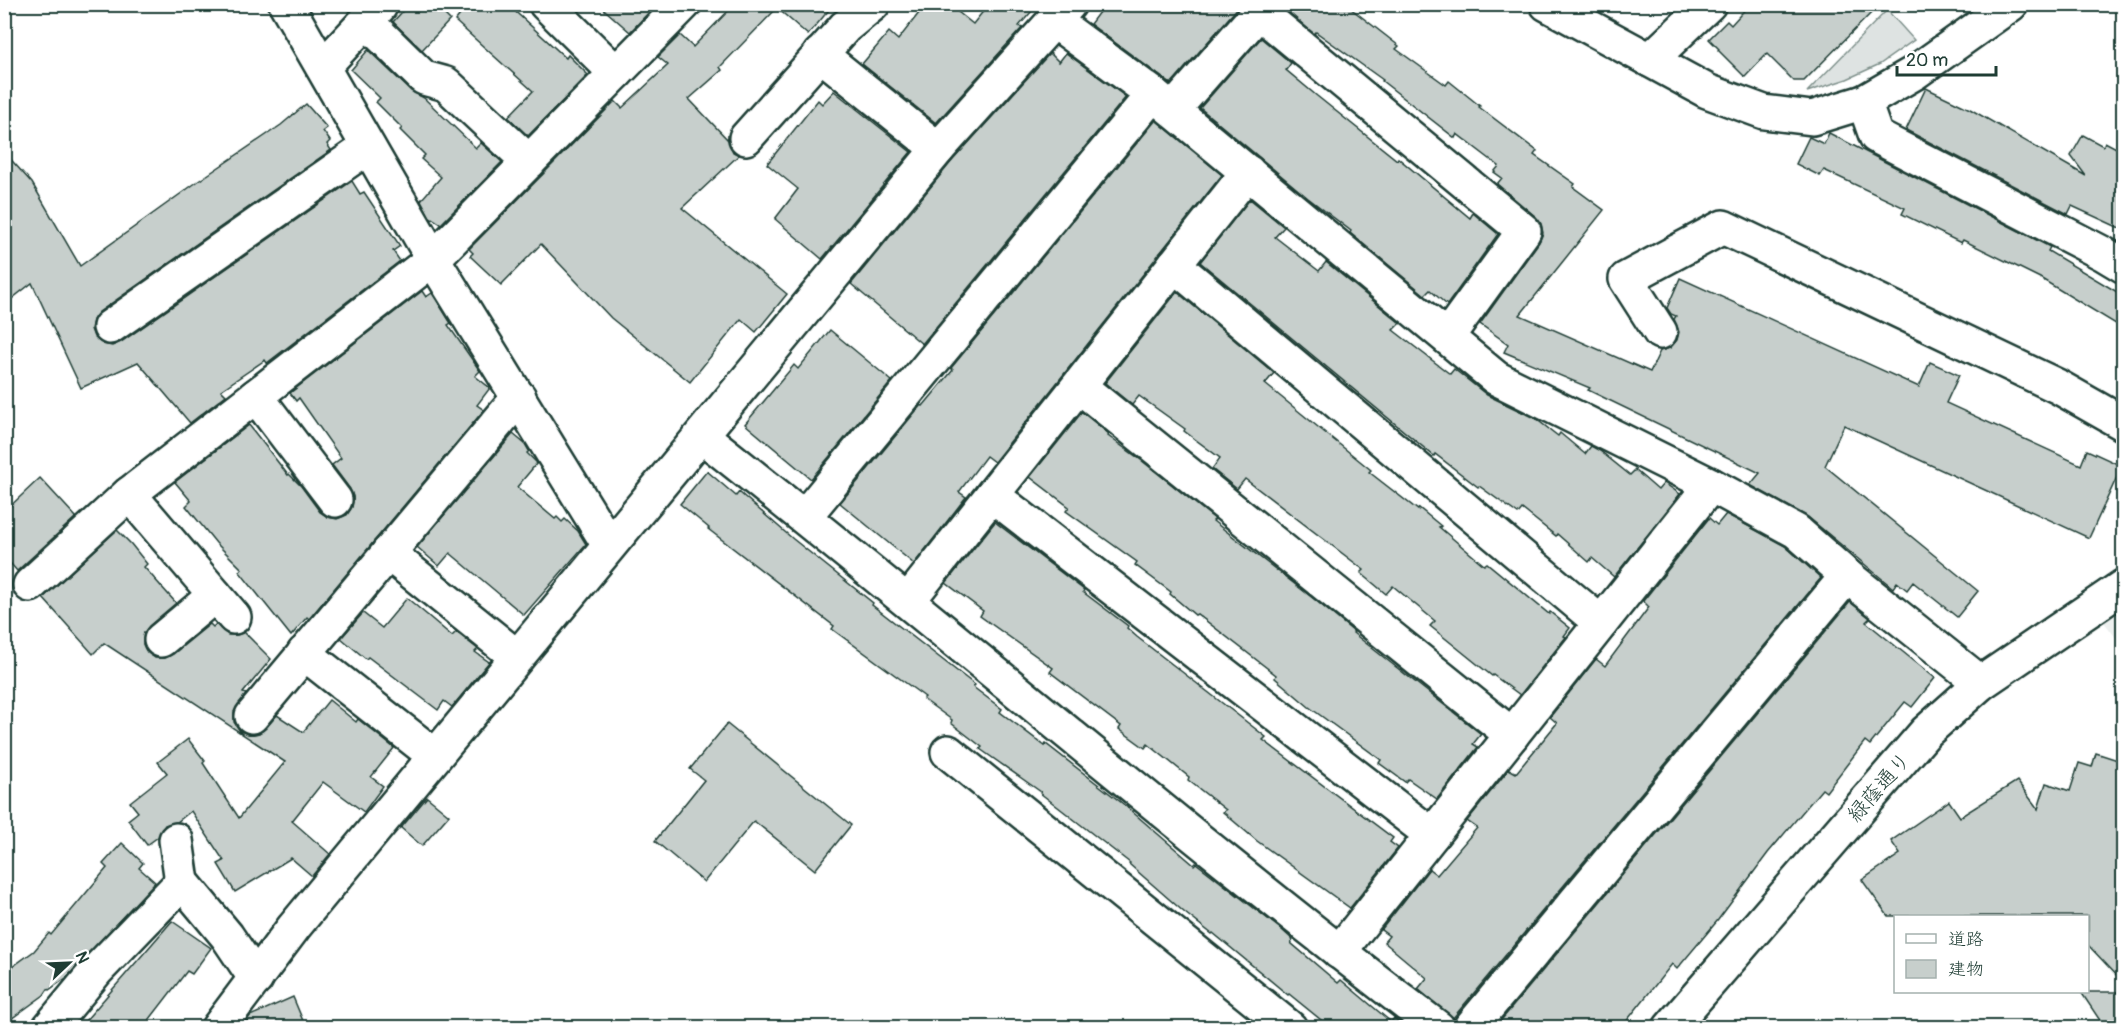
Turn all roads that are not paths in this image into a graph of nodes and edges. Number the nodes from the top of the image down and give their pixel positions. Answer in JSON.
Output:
{"nodes":[{"id":1,"x":286,"y":4,"type":"edge"},
{"id":2,"x":546,"y":4,"type":"edge"},
{"id":3,"x":684,"y":4,"type":"edge"},
{"id":4,"x":873,"y":4,"type":"edge"},
{"id":5,"x":1547,"y":4,"type":"edge"},
{"id":6,"x":1709,"y":4,"type":"edge"},
{"id":7,"x":2011,"y":4,"type":"edge"},
{"id":8,"x":374,"y":13,"type":"edge"},
{"id":9,"x":1062,"y":13,"type":"edge"},
{"id":10,"x":820,"y":54,"type":"junction"},
{"id":11,"x":1650,"y":60,"type":"junction"},
{"id":12,"x":323,"y":67,"type":"junction"},
{"id":13,"x":616,"y":73,"type":"junction"},
{"id":14,"x":1163,"y":102,"type":"junction"},
{"id":15,"x":1864,"y":102,"type":"junction"},
{"id":16,"x":746,"y":138,"type":"dead end"},
{"id":17,"x":369,"y":147,"type":"junction"},
{"id":18,"x":938,"y":149,"type":"junction"},
{"id":19,"x":529,"y":162,"type":"junction"},
{"id":20,"x":1248,"y":172,"type":"junction"},
{"id":21,"x":433,"y":259,"type":"junction"},
{"id":22,"x":1174,"y":266,"type":"junction"},
{"id":23,"x":2124,"y":266,"type":"edge"},
{"id":24,"x":110,"y":327,"type":"dead end"},
{"id":25,"x":1660,"y":332,"type":"dead end"},
{"id":26,"x":1447,"y":337,"type":"junction"},
{"id":27,"x":1079,"y":386,"type":"junction"},
{"id":28,"x":256,"y":396,"type":"junction"},
{"id":29,"x":519,"y":398,"type":"junction"},
{"id":30,"x":2124,"y":424,"type":"edge"},
{"id":31,"x":702,"y":436,"type":"junction"},
{"id":32,"x":1711,"y":485,"type":"junction"},
{"id":33,"x":129,"y":494,"type":"junction"},
{"id":34,"x":992,"y":495,"type":"junction"},
{"id":35,"x":335,"y":500,"type":"dead end"},
{"id":36,"x":804,"y":517,"type":"junction"},
{"id":37,"x":609,"y":545,"type":"junction"},
{"id":38,"x":388,"y":553,"type":"junction"},
{"id":39,"x":1847,"y":576,"type":"junction"},
{"id":40,"x":30,"y":585,"type":"dead end"},
{"id":41,"x":908,"y":601,"type":"junction"},
{"id":42,"x":2118,"y":601,"type":"edge"},
{"id":43,"x":1601,"y":623,"type":"junction"},
{"id":44,"x":161,"y":640,"type":"dead end"},
{"id":45,"x":304,"y":653,"type":"junction"},
{"id":46,"x":517,"y":657,"type":"junction"},
{"id":47,"x":1981,"y":683,"type":"junction"},
{"id":48,"x":252,"y":716,"type":"dead end"},
{"id":49,"x":1512,"y":735,"type":"junction"},
{"id":50,"x":948,"y":752,"type":"dead end"},
{"id":51,"x":435,"y":756,"type":"junction"},
{"id":52,"x":1432,"y":835,"type":"junction"},
{"id":53,"x":176,"y":840,"type":"dead end"},
{"id":54,"x":182,"y":882,"type":"junction"},
{"id":55,"x":1339,"y":952,"type":"junction"},
{"id":56,"x":256,"y":979,"type":"junction"},
{"id":57,"x":236,"y":1020,"type":"edge"},
{"id":58,"x":50,"y":1028,"type":"edge"},
{"id":59,"x":1290,"y":1028,"type":"edge"},
{"id":60,"x":1438,"y":1028,"type":"edge"},
{"id":61,"x":1470,"y":1028,"type":"edge"},
{"id":62,"x":1670,"y":1028,"type":"edge"}],
"edges":[{"from":1,"to":12,"type":"street"},
{"from":2,"to":13,"type":"street"},
{"from":3,"to":13,"type":"street"},
{"from":4,"to":10,"type":"street"},
{"from":5,"to":11,"type":"street"},
{"from":6,"to":11,"type":"street"},
{"from":7,"to":15,"type":"street"},
{"from":8,"to":12,"type":"street"},
{"from":8,"to":19,"type":"street"},
{"from":9,"to":14,"type":"street"},
{"from":9,"to":18,"type":"street"},
{"from":10,"to":16,"type":"street"},
{"from":10,"to":18,"type":"street"},
{"from":11,"to":15,"type":"street"},
{"from":12,"to":17,"type":"street"},
{"from":13,"to":19,"type":"street"},
{"from":14,"to":20,"type":"street"},
{"from":14,"to":26,"type":"street"},
{"from":14,"to":36,"type":"street"},
{"from":15,"to":23,"type":"street"},
{"from":17,"to":21,"type":"street"},
{"from":17,"to":24,"type":"street"},
{"from":18,"to":31,"type":"street"},
{"from":19,"to":21,"type":"street"},
{"from":20,"to":22,"type":"street"},
{"from":20,"to":26,"type":"street"},
{"from":21,"to":28,"type":"street"},
{"from":21,"to":29,"type":"street"},
{"from":22,"to":27,"type":"street"},
{"from":22,"to":43,"type":"street"},
{"from":25,"to":30,"type":"street"},
{"from":26,"to":32,"type":"street"},
{"from":27,"to":34,"type":"street"},
{"from":27,"to":49,"type":"street"},
{"from":28,"to":33,"type":"street"},
{"from":28,"to":35,"type":"street"},
{"from":29,"to":37,"type":"street"},
{"from":29,"to":38,"type":"street"},
{"from":31,"to":36,"type":"street"},
{"from":31,"to":37,"type":"street"},
{"from":32,"to":39,"type":"street"},
{"from":32,"to":43,"type":"street"},
{"from":33,"to":40,"type":"street"},
{"from":33,"to":44,"type":"street"},
{"from":34,"to":41,"type":"street"},
{"from":34,"to":52,"type":"street"},
{"from":36,"to":41,"type":"street"},
{"from":37,"to":46,"type":"street"},
{"from":38,"to":45,"type":"street"},
{"from":38,"to":46,"type":"street"},
{"from":39,"to":47,"type":"street"},
{"from":39,"to":61,"type":"street"},
{"from":41,"to":55,"type":"street"},
{"from":42,"to":47,"type":"street","name":"緑蔭通り"},
{"from":43,"to":49,"type":"street"},
{"from":45,"to":48,"type":"street"},
{"from":45,"to":51,"type":"street"},
{"from":46,"to":51,"type":"street"},
{"from":47,"to":62,"type":"street","name":"緑蔭通り"},
{"from":49,"to":52,"type":"street"},
{"from":50,"to":59,"type":"street"},
{"from":51,"to":56,"type":"street"},
{"from":52,"to":55,"type":"street"},
{"from":53,"to":54,"type":"street"},
{"from":54,"to":56,"type":"street"},
{"from":54,"to":58,"type":"street"},
{"from":55,"to":60,"type":"street"},
{"from":56,"to":57,"type":"street"}]}
